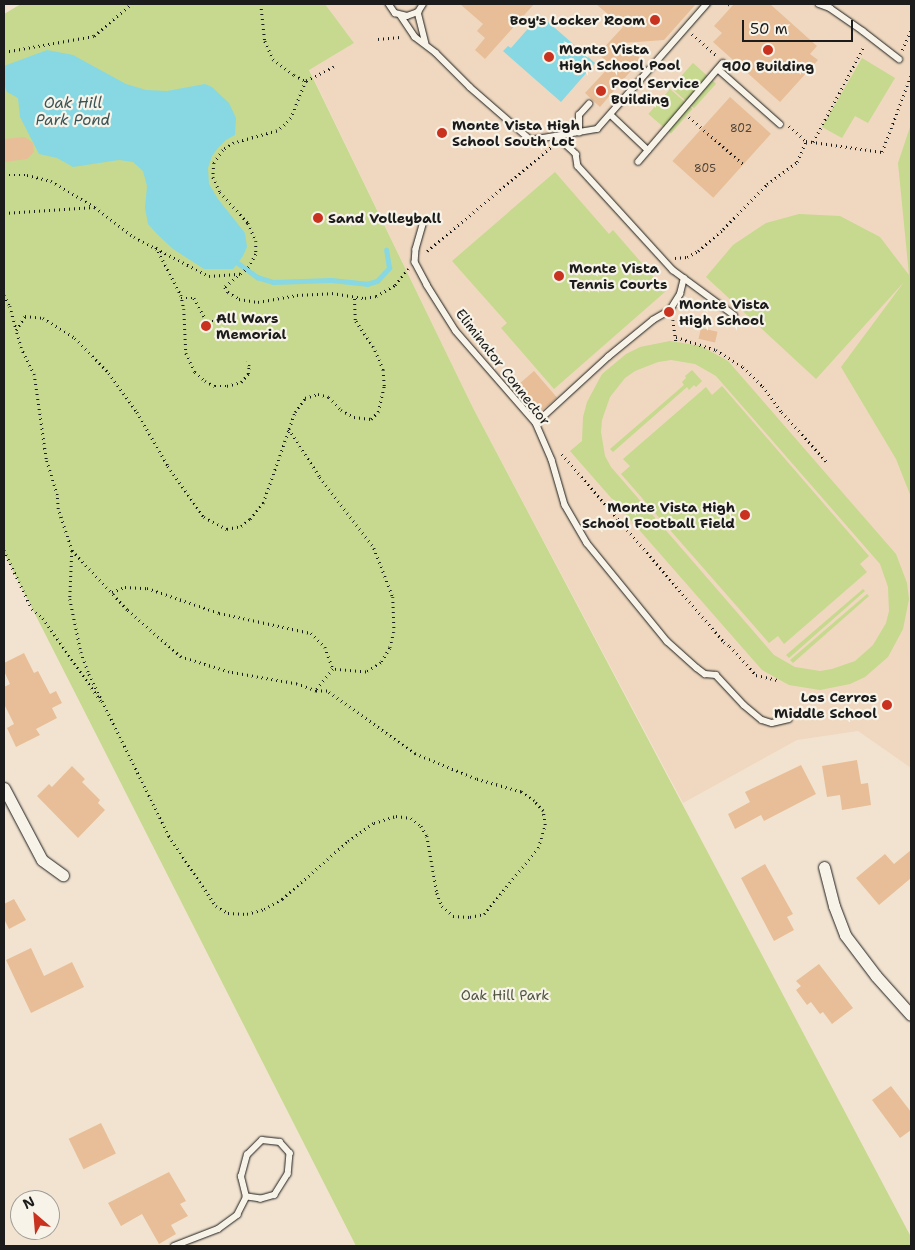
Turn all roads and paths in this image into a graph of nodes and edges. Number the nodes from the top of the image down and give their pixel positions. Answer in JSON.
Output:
{"nodes":[{"id":1,"x":131,"y":4,"type":"edge"},
{"id":2,"x":261,"y":4,"type":"edge"},
{"id":3,"x":389,"y":4,"type":"edge"},
{"id":4,"x":423,"y":4,"type":"edge"},
{"id":5,"x":707,"y":4,"type":"edge"},
{"id":6,"x":729,"y":4,"type":"edge"},
{"id":7,"x":819,"y":4,"type":"edge"},
{"id":8,"x":732,"y":6,"type":"dead end"},
{"id":9,"x":418,"y":12,"type":"junction"},
{"id":10,"x":401,"y":16,"type":"junction"},
{"id":11,"x":685,"y":28,"type":"junction"},
{"id":12,"x":911,"y":30,"type":"edge"},
{"id":13,"x":869,"y":35,"type":"junction"},
{"id":14,"x":406,"y":36,"type":"dead end"},
{"id":15,"x":378,"y":39,"type":"dead end"},
{"id":16,"x":426,"y":44,"type":"junction"},
{"id":17,"x":4,"y":52,"type":"edge"},
{"id":18,"x":898,"y":59,"type":"joint"},
{"id":19,"x":723,"y":63,"type":"joint"},
{"id":20,"x":334,"y":67,"type":"dead end"},
{"id":21,"x":718,"y":69,"type":"junction"},
{"id":22,"x":911,"y":75,"type":"edge"},
{"id":23,"x":306,"y":80,"type":"junction"},
{"id":24,"x":589,"y":104,"type":"dead end"},
{"id":25,"x":682,"y":111,"type":"junction"},
{"id":26,"x":611,"y":115,"type":"junction"},
{"id":27,"x":782,"y":123,"type":"joint"},
{"id":28,"x":579,"y":133,"type":"junction"},
{"id":29,"x":558,"y":137,"type":"junction"},
{"id":30,"x":806,"y":141,"type":"junction"},
{"id":31,"x":813,"y":142,"type":"junction"},
{"id":32,"x":648,"y":150,"type":"junction"},
{"id":33,"x":638,"y":162,"type":"dead end"},
{"id":34,"x":743,"y":164,"type":"dead end"},
{"id":35,"x":4,"y":175,"type":"edge"},
{"id":36,"x":96,"y":206,"type":"junction"},
{"id":37,"x":4,"y":213,"type":"edge"},
{"id":38,"x":423,"y":225,"type":"dead end"},
{"id":39,"x":156,"y":247,"type":"junction"},
{"id":40,"x":673,"y":270,"type":"junction"},
{"id":41,"x":243,"y":274,"type":"junction"},
{"id":42,"x":684,"y":278,"type":"junction"},
{"id":43,"x":4,"y":295,"type":"edge"},
{"id":44,"x":354,"y":296,"type":"dead end"},
{"id":45,"x":181,"y":298,"type":"junction"},
{"id":46,"x":239,"y":299,"type":"dead end"},
{"id":47,"x":670,"y":310,"type":"junction"},
{"id":48,"x":734,"y":315,"type":"dead end"},
{"id":49,"x":224,"y":317,"type":"dead end"},
{"id":50,"x":16,"y":330,"type":"junction"},
{"id":51,"x":676,"y":337,"type":"junction"},
{"id":52,"x":676,"y":342,"type":"dead end"},
{"id":53,"x":247,"y":361,"type":"dead end"},
{"id":54,"x":536,"y":423,"type":"junction"},
{"id":55,"x":289,"y":429,"type":"junction"},
{"id":56,"x":556,"y":447,"type":"dead end"},
{"id":57,"x":828,"y":462,"type":"dead end"},
{"id":58,"x":4,"y":550,"type":"edge"},
{"id":59,"x":72,"y":551,"type":"junction"},
{"id":60,"x":112,"y":592,"type":"junction"},
{"id":61,"x":333,"y":668,"type":"junction"},
{"id":62,"x":778,"y":680,"type":"dead end"},
{"id":63,"x":316,"y":691,"type":"junction"},
{"id":64,"x":107,"y":709,"type":"junction"},
{"id":65,"x":789,"y":718,"type":"dead end"},
{"id":66,"x":4,"y":788,"type":"edge"},
{"id":67,"x":824,"y":867,"type":"dead end"},
{"id":68,"x":63,"y":875,"type":"dead end"},
{"id":69,"x":911,"y":1015,"type":"edge"},
{"id":70,"x":246,"y":1197,"type":"junction"},
{"id":71,"x":174,"y":1246,"type":"edge"}],
"edges":[{"from":1,"to":17,"type":"path"},
{"from":2,"to":23,"type":"path"},
{"from":3,"to":10,"type":"lane"},
{"from":4,"to":9,"type":"lane"},
{"from":5,"to":11,"type":"lane"},
{"from":6,"to":8,"type":"path"},
{"from":7,"to":13,"type":"lane"},
{"from":9,"to":10,"type":"lane"},
{"from":9,"to":16,"type":"lane"},
{"from":10,"to":16,"type":"lane"},
{"from":11,"to":19,"type":"path"},
{"from":11,"to":26,"type":"lane"},
{"from":12,"to":18,"type":"path"},
{"from":13,"to":18,"type":"lane"},
{"from":13,"to":31,"type":"path"},
{"from":14,"to":15,"type":"path"},
{"from":16,"to":29,"type":"lane"},
{"from":19,"to":21,"type":"lane"},
{"from":20,"to":23,"type":"path"},
{"from":21,"to":25,"type":"lane"},
{"from":21,"to":27,"type":"lane"},
{"from":22,"to":31,"type":"path"},
{"from":23,"to":41,"type":"path"},
{"from":24,"to":28,"type":"lane"},
{"from":25,"to":32,"type":"lane"},
{"from":25,"to":34,"type":"path"},
{"from":26,"to":28,"type":"lane"},
{"from":26,"to":32,"type":"lane"},
{"from":27,"to":30,"type":"path"},
{"from":28,"to":29,"type":"lane"},
{"from":29,"to":40,"type":"lane"},
{"from":30,"to":31,"type":"path"},
{"from":30,"to":40,"type":"path"},
{"from":32,"to":33,"type":"lane"},
{"from":35,"to":36,"type":"path"},
{"from":36,"to":37,"type":"path"},
{"from":36,"to":39,"type":"path"},
{"from":38,"to":54,"type":"lane","name":"Eliminator Connector"},
{"from":39,"to":41,"type":"path"},
{"from":39,"to":45,"type":"path"},
{"from":40,"to":42,"type":"lane"},
{"from":41,"to":46,"type":"path"},
{"from":42,"to":47,"type":"lane"},
{"from":42,"to":48,"type":"lane"},
{"from":43,"to":50,"type":"path"},
{"from":44,"to":55,"type":"path"},
{"from":45,"to":49,"type":"path"},
{"from":45,"to":53,"type":"path"},
{"from":47,"to":51,"type":"path"},
{"from":47,"to":54,"type":"lane"},
{"from":50,"to":55,"type":"path"},
{"from":50,"to":59,"type":"path"},
{"from":51,"to":52,"type":"path"},
{"from":51,"to":57,"type":"path"},
{"from":54,"to":65,"type":"lane","name":"Eliminator Connector"},
{"from":55,"to":61,"type":"path"},
{"from":56,"to":62,"type":"path"},
{"from":58,"to":64,"type":"path"},
{"from":59,"to":60,"type":"path"},
{"from":59,"to":64,"type":"path"},
{"from":60,"to":61,"type":"path"},
{"from":60,"to":63,"type":"path"},
{"from":61,"to":63,"type":"path"},
{"from":63,"to":64,"type":"path"},
{"from":66,"to":68,"type":"street"},
{"from":67,"to":69,"type":"street"},
{"from":70,"to":70,"type":"lane"},
{"from":70,"to":71,"type":"lane"}]}
